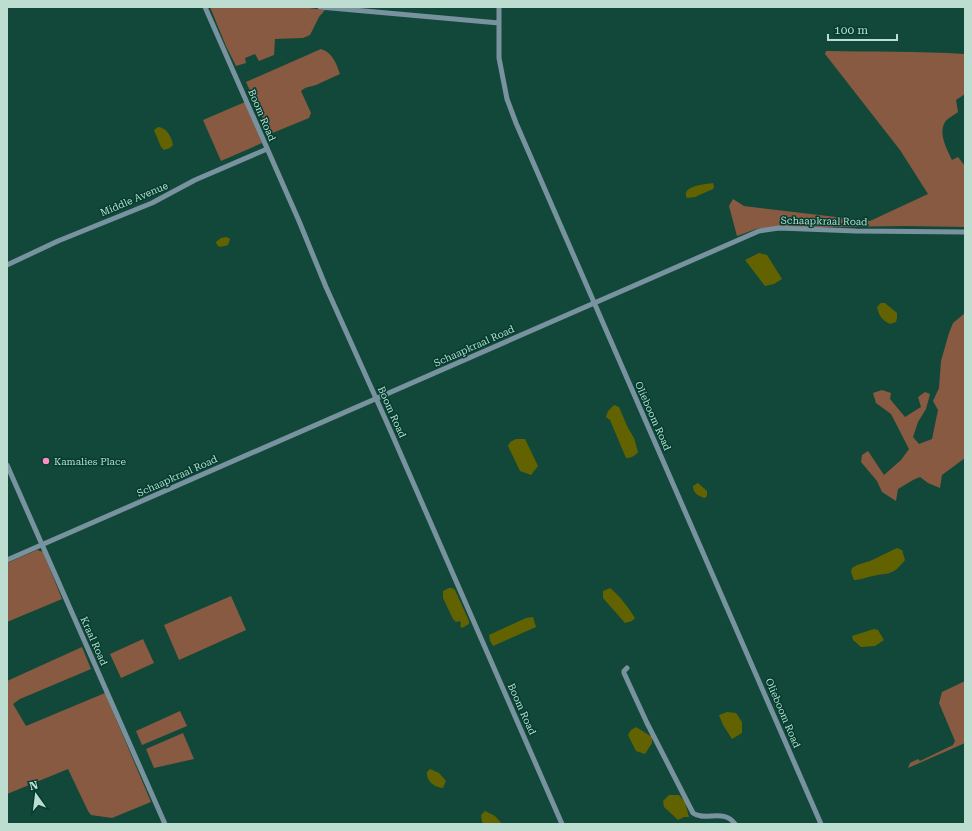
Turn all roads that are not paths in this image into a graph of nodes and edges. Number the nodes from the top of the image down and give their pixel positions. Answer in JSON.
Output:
{"nodes":[{"id":1,"x":205,"y":7,"type":"edge"},
{"id":2,"x":320,"y":7,"type":"edge"},
{"id":3,"x":499,"y":7,"type":"edge"},
{"id":4,"x":499,"y":23,"type":"junction"},
{"id":5,"x":267,"y":149,"type":"junction"},
{"id":6,"x":965,"y":232,"type":"edge"},
{"id":7,"x":7,"y":265,"type":"edge"},
{"id":8,"x":595,"y":303,"type":"junction"},
{"id":9,"x":376,"y":399,"type":"junction"},
{"id":10,"x":7,"y":465,"type":"edge"},
{"id":11,"x":42,"y":545,"type":"junction"},
{"id":12,"x":7,"y":560,"type":"edge"},
{"id":13,"x":627,"y":668,"type":"dead end"},
{"id":14,"x":165,"y":824,"type":"edge"},
{"id":15,"x":562,"y":824,"type":"edge"},
{"id":16,"x":735,"y":824,"type":"edge"},
{"id":17,"x":821,"y":824,"type":"edge"}],
"edges":[{"from":1,"to":5,"type":"street","name":"Boom Road"},
{"from":2,"to":4,"type":"street"},
{"from":3,"to":4,"type":"street","name":"Olieboom Road"},
{"from":4,"to":8,"type":"street","name":"Olieboom Road"},
{"from":5,"to":7,"type":"street","name":"Middle Avenue"},
{"from":5,"to":9,"type":"street","name":"Boom Road"},
{"from":6,"to":8,"type":"street","name":"Schaapkraal Road"},
{"from":8,"to":9,"type":"street","name":"Schaapkraal Road"},
{"from":8,"to":17,"type":"street","name":"Olieboom Road"},
{"from":9,"to":11,"type":"street","name":"Schaapkraal Road"},
{"from":9,"to":15,"type":"street","name":"Boom Road"},
{"from":10,"to":11,"type":"street","name":"Kraal Road"},
{"from":11,"to":12,"type":"street","name":"Schaapkraal Road"},
{"from":11,"to":14,"type":"street","name":"Kraal Road"},
{"from":13,"to":16,"type":"street"}]}
